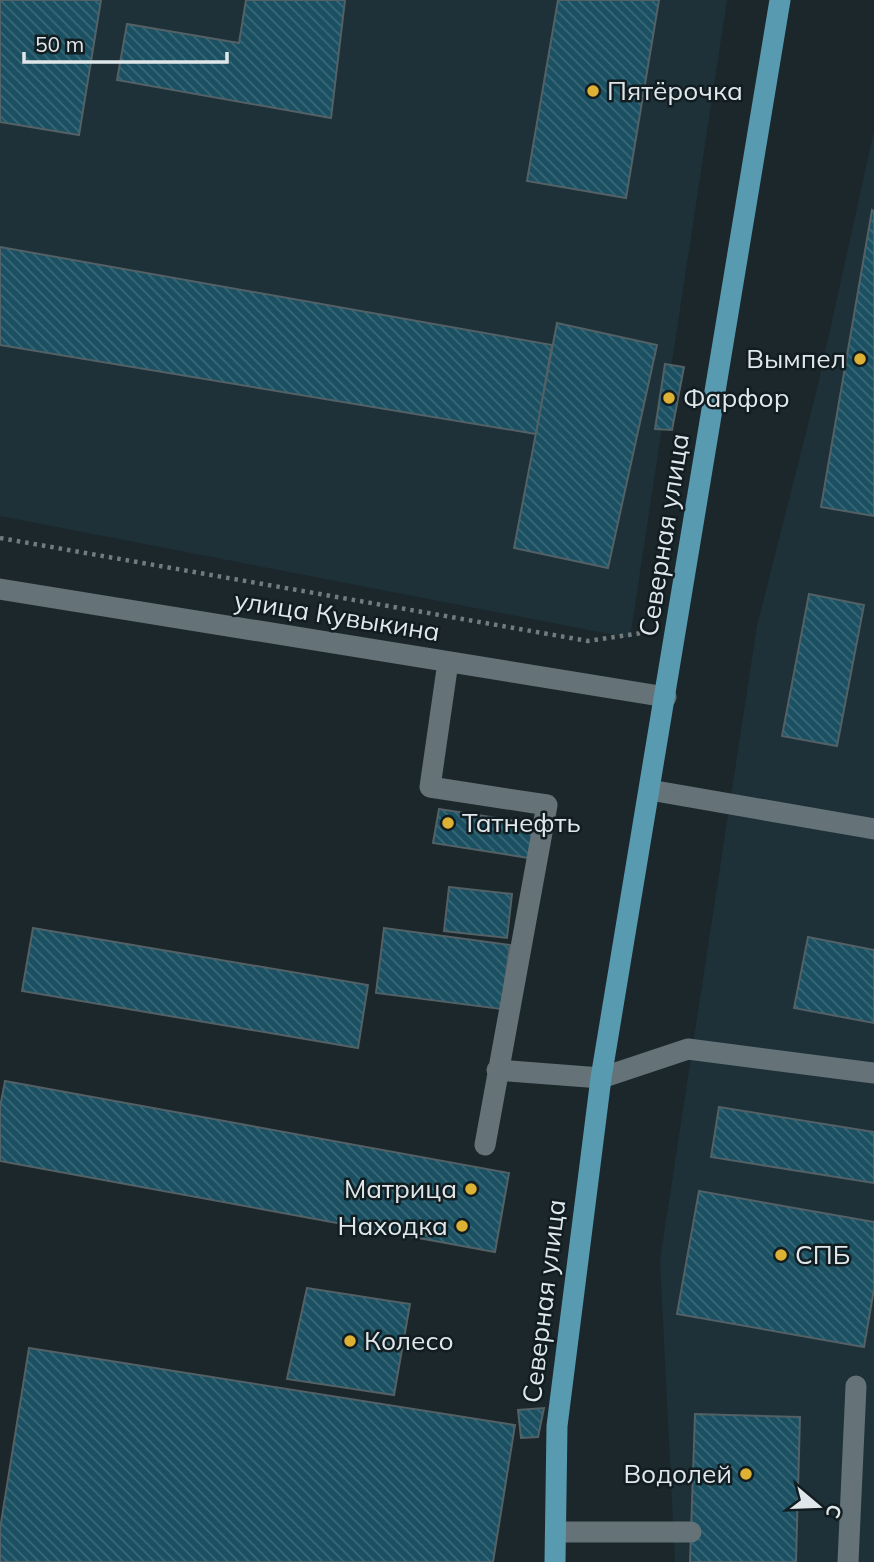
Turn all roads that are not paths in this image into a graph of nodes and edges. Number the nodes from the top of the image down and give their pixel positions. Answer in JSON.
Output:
{"nodes":[{"id":1,"x":780,"y":0,"type":"edge"},
{"id":2,"x":0,"y":590,"type":"edge"},
{"id":3,"x":448,"y":662,"type":"junction"},
{"id":4,"x":666,"y":697,"type":"junction"},
{"id":5,"x":650,"y":790,"type":"junction"},
{"id":6,"x":874,"y":829,"type":"edge"},
{"id":7,"x":497,"y":1070,"type":"junction"},
{"id":8,"x":874,"y":1073,"type":"edge"},
{"id":9,"x":601,"y":1078,"type":"junction"},
{"id":10,"x":485,"y":1145,"type":"dead end"},
{"id":11,"x":856,"y":1387,"type":"dead end"},
{"id":12,"x":556,"y":1532,"type":"junction"},
{"id":13,"x":691,"y":1532,"type":"dead end"},
{"id":14,"x":555,"y":1562,"type":"edge"},
{"id":15,"x":848,"y":1562,"type":"edge"}],
"edges":[{"from":1,"to":4,"type":"main road","name":"Северная улица"},
{"from":2,"to":3,"type":"street","name":"улица Кувыкина"},
{"from":3,"to":4,"type":"street","name":"улица Кувыкина"},
{"from":3,"to":7,"type":"street"},
{"from":4,"to":5,"type":"main road","name":"Северная улица"},
{"from":5,"to":6,"type":"street"},
{"from":5,"to":9,"type":"main road","name":"Северная улица"},
{"from":7,"to":9,"type":"street"},
{"from":7,"to":10,"type":"street"},
{"from":8,"to":9,"type":"street"},
{"from":9,"to":12,"type":"main road","name":"Северная улица"},
{"from":11,"to":15,"type":"street"},
{"from":12,"to":13,"type":"street"},
{"from":12,"to":14,"type":"main road","name":"Северная улица"}]}
